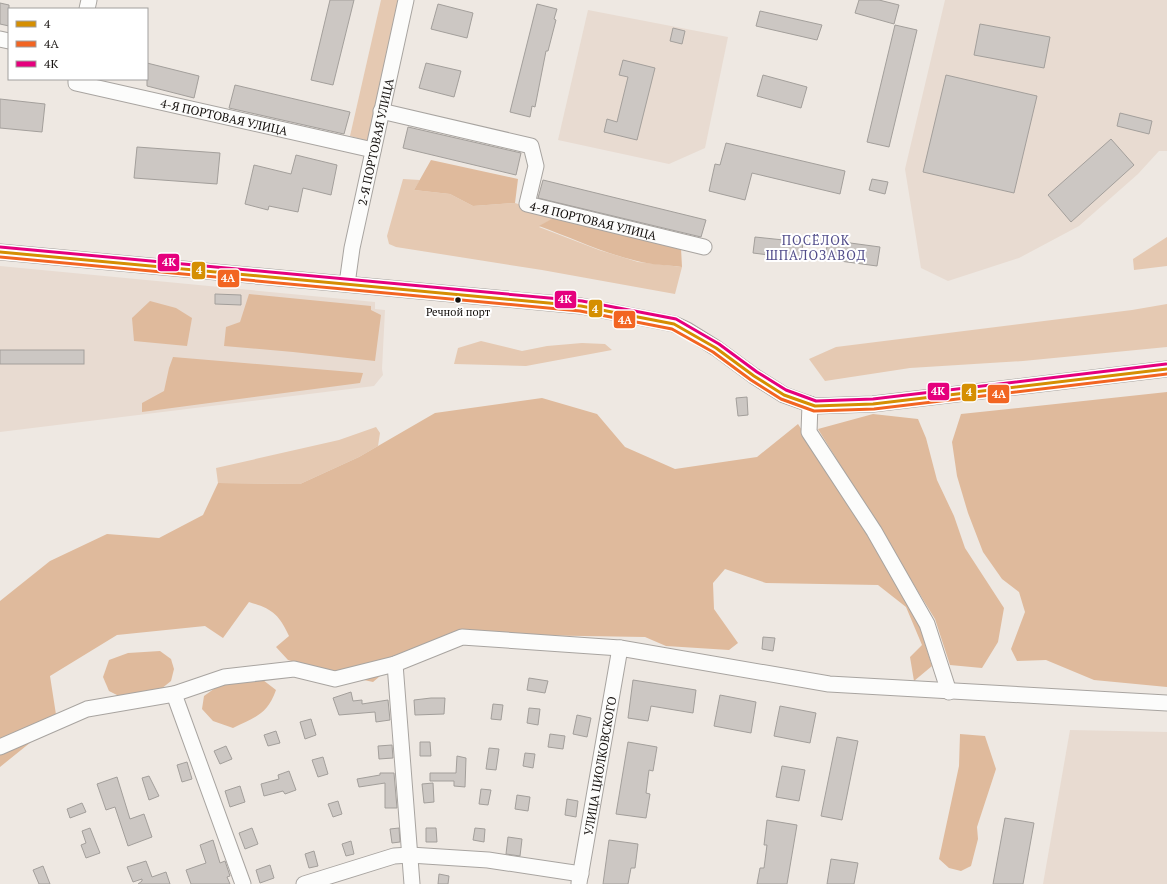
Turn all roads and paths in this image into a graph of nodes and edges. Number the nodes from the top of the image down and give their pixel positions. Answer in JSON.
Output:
{"nodes":[{"id":1,"x":406,"y":0,"type":"edge"},
{"id":2,"x":76,"y":81,"type":"edge"},
{"id":3,"x":381,"y":111,"type":"junction"},
{"id":4,"x":373,"y":150,"type":"junction"},
{"id":5,"x":704,"y":247,"type":"dead end"},
{"id":6,"x":0,"y":252,"type":"edge"},
{"id":7,"x":347,"y":284,"type":"junction"},
{"id":8,"x":1167,"y":369,"type":"edge"},
{"id":9,"x":810,"y":404,"type":"junction"},
{"id":10,"x":620,"y":648,"type":"junction"},
{"id":11,"x":395,"y":664,"type":"junction"},
{"id":12,"x":949,"y":692,"type":"junction"},
{"id":13,"x":174,"y":694,"type":"junction"},
{"id":14,"x":1167,"y":703,"type":"edge"},
{"id":15,"x":0,"y":747,"type":"edge"},
{"id":16,"x":410,"y":855,"type":"junction"},
{"id":17,"x":580,"y":879,"type":"edge"},
{"id":18,"x":243,"y":884,"type":"edge"},
{"id":19,"x":304,"y":884,"type":"edge"},
{"id":20,"x":412,"y":884,"type":"edge"}],
"edges":[{"from":1,"to":3,"type":"street","name":"2-Я ПОРТОВАЯ УЛИЦА"},
{"from":2,"to":4,"type":"street","name":"4-Я ПОРТОВАЯ УЛИЦА"},
{"from":3,"to":4,"type":"street","name":"2-Я ПОРТОВАЯ УЛИЦА"},
{"from":3,"to":5,"type":"street","name":"4-Я ПОРТОВАЯ УЛИЦА"},
{"from":4,"to":7,"type":"street","name":"2-Я ПОРТОВАЯ УЛИЦА"},
{"from":6,"to":7,"type":"street"},
{"from":7,"to":9,"type":"street"},
{"from":8,"to":9,"type":"street"},
{"from":9,"to":12,"type":"street"},
{"from":10,"to":11,"type":"street"},
{"from":10,"to":12,"type":"street"},
{"from":10,"to":17,"type":"street","name":"УЛИЦА ЦИОЛКОВСКОГО"},
{"from":11,"to":13,"type":"street"},
{"from":11,"to":16,"type":"street"},
{"from":12,"to":14,"type":"street"},
{"from":13,"to":15,"type":"street"},
{"from":13,"to":18,"type":"street"},
{"from":16,"to":17,"type":"street"},
{"from":16,"to":19,"type":"street"},
{"from":16,"to":20,"type":"street"}]}
